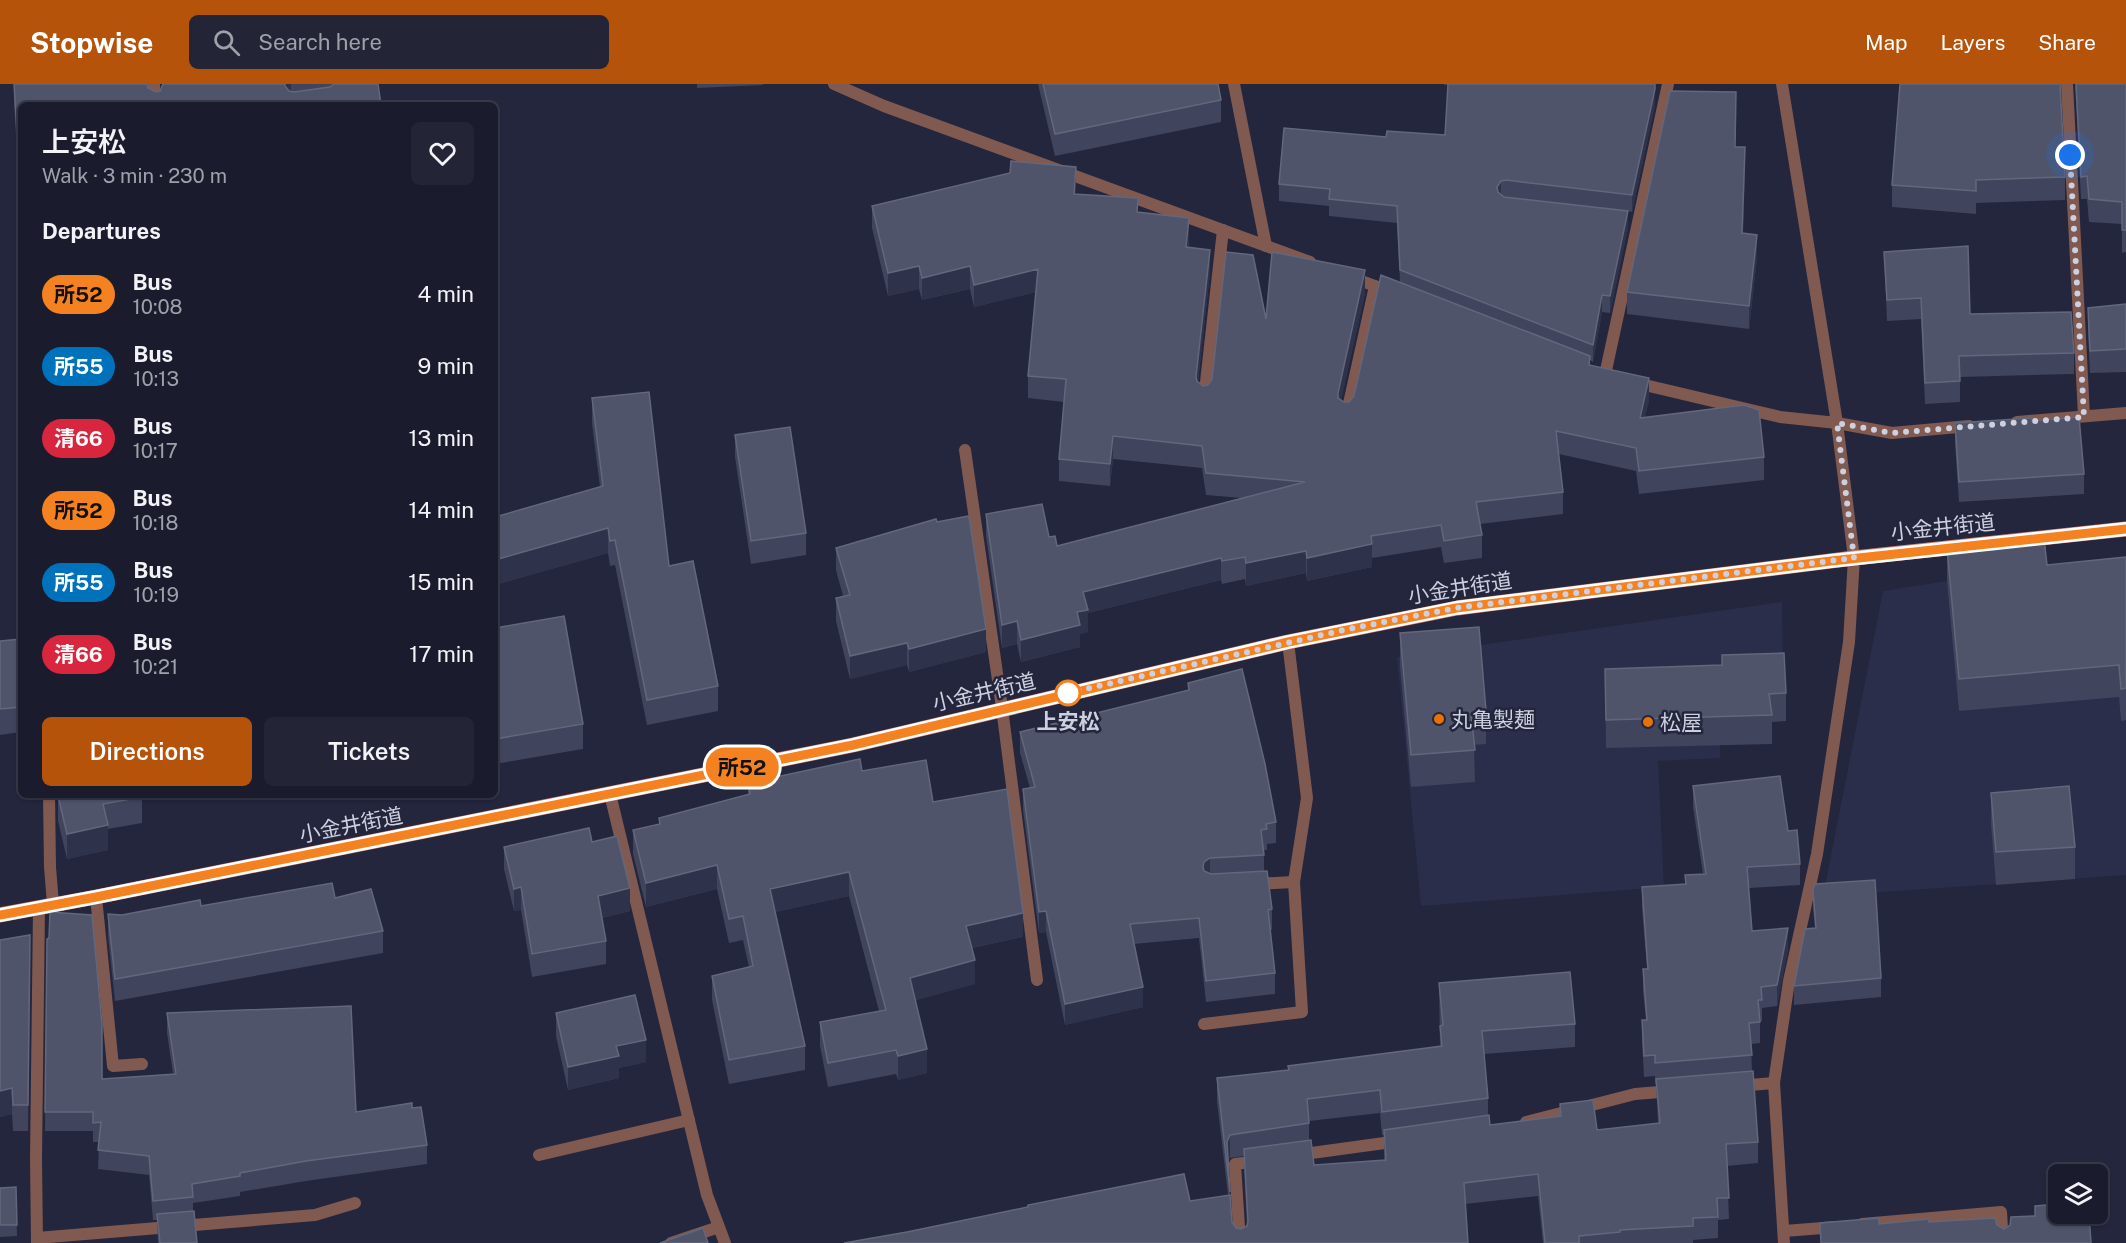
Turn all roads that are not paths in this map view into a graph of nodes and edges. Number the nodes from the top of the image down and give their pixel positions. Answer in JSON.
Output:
{"nodes":[{"id":1,"x":154,"y":84,"type":"edge"},
{"id":2,"x":834,"y":84,"type":"edge"},
{"id":3,"x":1234,"y":84,"type":"edge"},
{"id":4,"x":1668,"y":84,"type":"edge"},
{"id":5,"x":1782,"y":84,"type":"edge"},
{"id":6,"x":2067,"y":84,"type":"edge"},
{"id":7,"x":155,"y":102,"type":"edge"},
{"id":8,"x":1223,"y":231,"type":"junction"},
{"id":9,"x":1266,"y":246,"type":"junction"},
{"id":10,"x":1320,"y":266,"type":"edge"},
{"id":11,"x":1342,"y":274,"type":"edge"},
{"id":12,"x":1375,"y":286,"type":"junction"},
{"id":13,"x":1408,"y":299,"type":"edge"},
{"id":14,"x":1204,"y":400,"type":"edge"},
{"id":15,"x":2126,"y":412,"type":"edge"},
{"id":16,"x":1346,"y":417,"type":"edge"},
{"id":17,"x":2084,"y":417,"type":"junction"},
{"id":18,"x":1837,"y":423,"type":"junction"},
{"id":19,"x":2005,"y":423,"type":"edge"},
{"id":20,"x":1982,"y":425,"type":"edge"},
{"id":21,"x":965,"y":450,"type":"dead end"},
{"id":22,"x":2126,"y":529,"type":"edge"},
{"id":23,"x":1854,"y":558,"type":"junction"},
{"id":24,"x":1288,"y":642,"type":"junction"},
{"id":25,"x":1002,"y":708,"type":"junction"},
{"id":26,"x":610,"y":794,"type":"junction"},
{"id":27,"x":49,"y":798,"type":"edge"},
{"id":28,"x":1294,"y":882,"type":"junction"},
{"id":29,"x":1247,"y":885,"type":"edge"},
{"id":30,"x":96,"y":897,"type":"junction"},
{"id":31,"x":46,"y":906,"type":"junction"},
{"id":32,"x":0,"y":915,"type":"edge"},
{"id":33,"x":1037,"y":980,"type":"dead end"},
{"id":34,"x":1204,"y":1024,"type":"dead end"},
{"id":35,"x":142,"y":1064,"type":"dead end"},
{"id":36,"x":1774,"y":1083,"type":"junction"},
{"id":37,"x":1728,"y":1086,"type":"edge"},
{"id":38,"x":1682,"y":1090,"type":"edge"},
{"id":39,"x":688,"y":1120,"type":"junction"},
{"id":40,"x":1514,"y":1125,"type":"edge"},
{"id":41,"x":1409,"y":1140,"type":"edge"},
{"id":42,"x":539,"y":1155,"type":"dead end"},
{"id":43,"x":355,"y":1203,"type":"dead end"},
{"id":44,"x":719,"y":1227,"type":"junction"},
{"id":45,"x":1784,"y":1237,"type":"edge"},
{"id":46,"x":37,"y":1241,"type":"edge"},
{"id":47,"x":672,"y":1243,"type":"edge"},
{"id":48,"x":725,"y":1243,"type":"edge"},
{"id":49,"x":1240,"y":1243,"type":"edge"},
{"id":50,"x":2003,"y":1243,"type":"edge"}],
"edges":[{"from":1,"to":7,"type":"street"},
{"from":2,"to":8,"type":"street"},
{"from":3,"to":9,"type":"street"},
{"from":4,"to":18,"type":"street"},
{"from":5,"to":18,"type":"street"},
{"from":6,"to":17,"type":"street"},
{"from":8,"to":9,"type":"street"},
{"from":8,"to":14,"type":"street"},
{"from":9,"to":10,"type":"street"},
{"from":11,"to":12,"type":"street"},
{"from":12,"to":13,"type":"street"},
{"from":12,"to":16,"type":"street"},
{"from":15,"to":17,"type":"street"},
{"from":17,"to":19,"type":"street"},
{"from":18,"to":20,"type":"street"},
{"from":18,"to":23,"type":"street"},
{"from":21,"to":25,"type":"street"},
{"from":22,"to":23,"type":"main road","name":"小金井街道"},
{"from":23,"to":24,"type":"main road","name":"小金井街道"},
{"from":23,"to":36,"type":"street"},
{"from":24,"to":25,"type":"main road","name":"小金井街道"},
{"from":24,"to":28,"type":"street"},
{"from":25,"to":26,"type":"main road","name":"小金井街道"},
{"from":25,"to":33,"type":"street"},
{"from":26,"to":30,"type":"main road","name":"小金井街道"},
{"from":26,"to":39,"type":"street"},
{"from":27,"to":31,"type":"street"},
{"from":28,"to":29,"type":"street"},
{"from":28,"to":34,"type":"street"},
{"from":30,"to":31,"type":"main road","name":"小金井街道"},
{"from":30,"to":35,"type":"street"},
{"from":31,"to":32,"type":"main road","name":"小金井街道"},
{"from":31,"to":46,"type":"street"},
{"from":36,"to":37,"type":"street"},
{"from":36,"to":45,"type":"street"},
{"from":38,"to":40,"type":"street"},
{"from":39,"to":42,"type":"street"},
{"from":39,"to":44,"type":"street"},
{"from":41,"to":49,"type":"street"},
{"from":43,"to":46,"type":"street"},
{"from":44,"to":47,"type":"street"},
{"from":44,"to":48,"type":"street"},
{"from":45,"to":50,"type":"street"}]}
